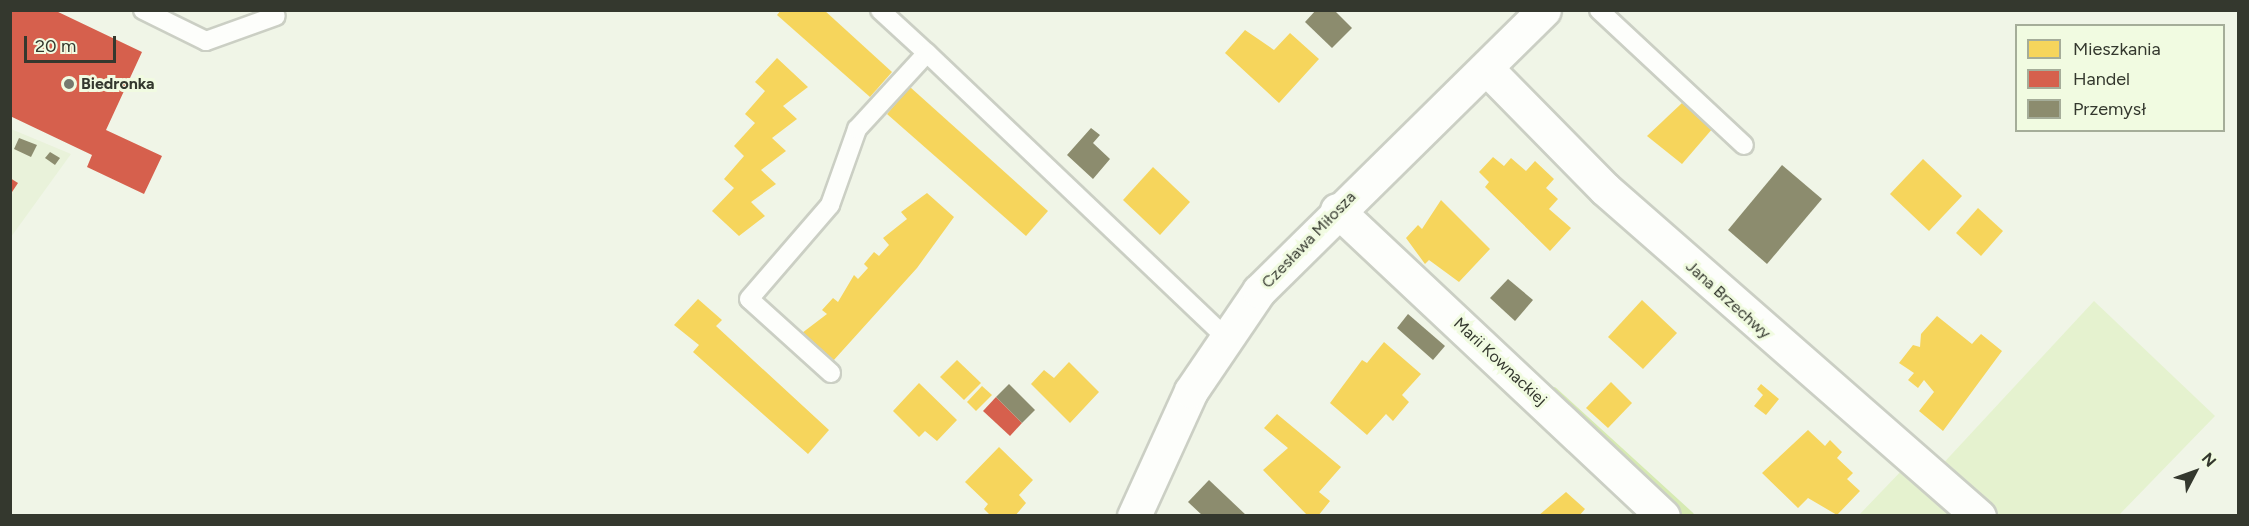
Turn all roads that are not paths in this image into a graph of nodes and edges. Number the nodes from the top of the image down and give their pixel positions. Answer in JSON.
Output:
{"nodes":[{"id":1,"x":143,"y":10,"type":"edge"},
{"id":2,"x":880,"y":10,"type":"edge"},
{"id":3,"x":1544,"y":10,"type":"edge"},
{"id":4,"x":1599,"y":10,"type":"edge"},
{"id":5,"x":276,"y":16,"type":"dead end"},
{"id":6,"x":927,"y":53,"type":"junction"},
{"id":7,"x":1489,"y":71,"type":"junction"},
{"id":8,"x":1744,"y":145,"type":"dead end"},
{"id":9,"x":1337,"y":210,"type":"junction"},
{"id":10,"x":1225,"y":337,"type":"junction"},
{"id":11,"x":831,"y":373,"type":"dead end"},
{"id":12,"x":1134,"y":516,"type":"edge"},
{"id":13,"x":1663,"y":516,"type":"edge"},
{"id":14,"x":1979,"y":516,"type":"edge"}],
"edges":[{"from":1,"to":5,"type":"lane"},
{"from":2,"to":6,"type":"lane"},
{"from":3,"to":7,"type":"street","name":"Czesława Miłosza"},
{"from":4,"to":8,"type":"lane"},
{"from":6,"to":10,"type":"lane"},
{"from":6,"to":11,"type":"lane"},
{"from":7,"to":9,"type":"street","name":"Czesława Miłosza"},
{"from":7,"to":14,"type":"street","name":"Jana Brzechwy"},
{"from":9,"to":10,"type":"street","name":"Czesława Miłosza"},
{"from":9,"to":13,"type":"street","name":"Marii Kownackiej"},
{"from":10,"to":12,"type":"street","name":"Czesława Miłosza"}]}
